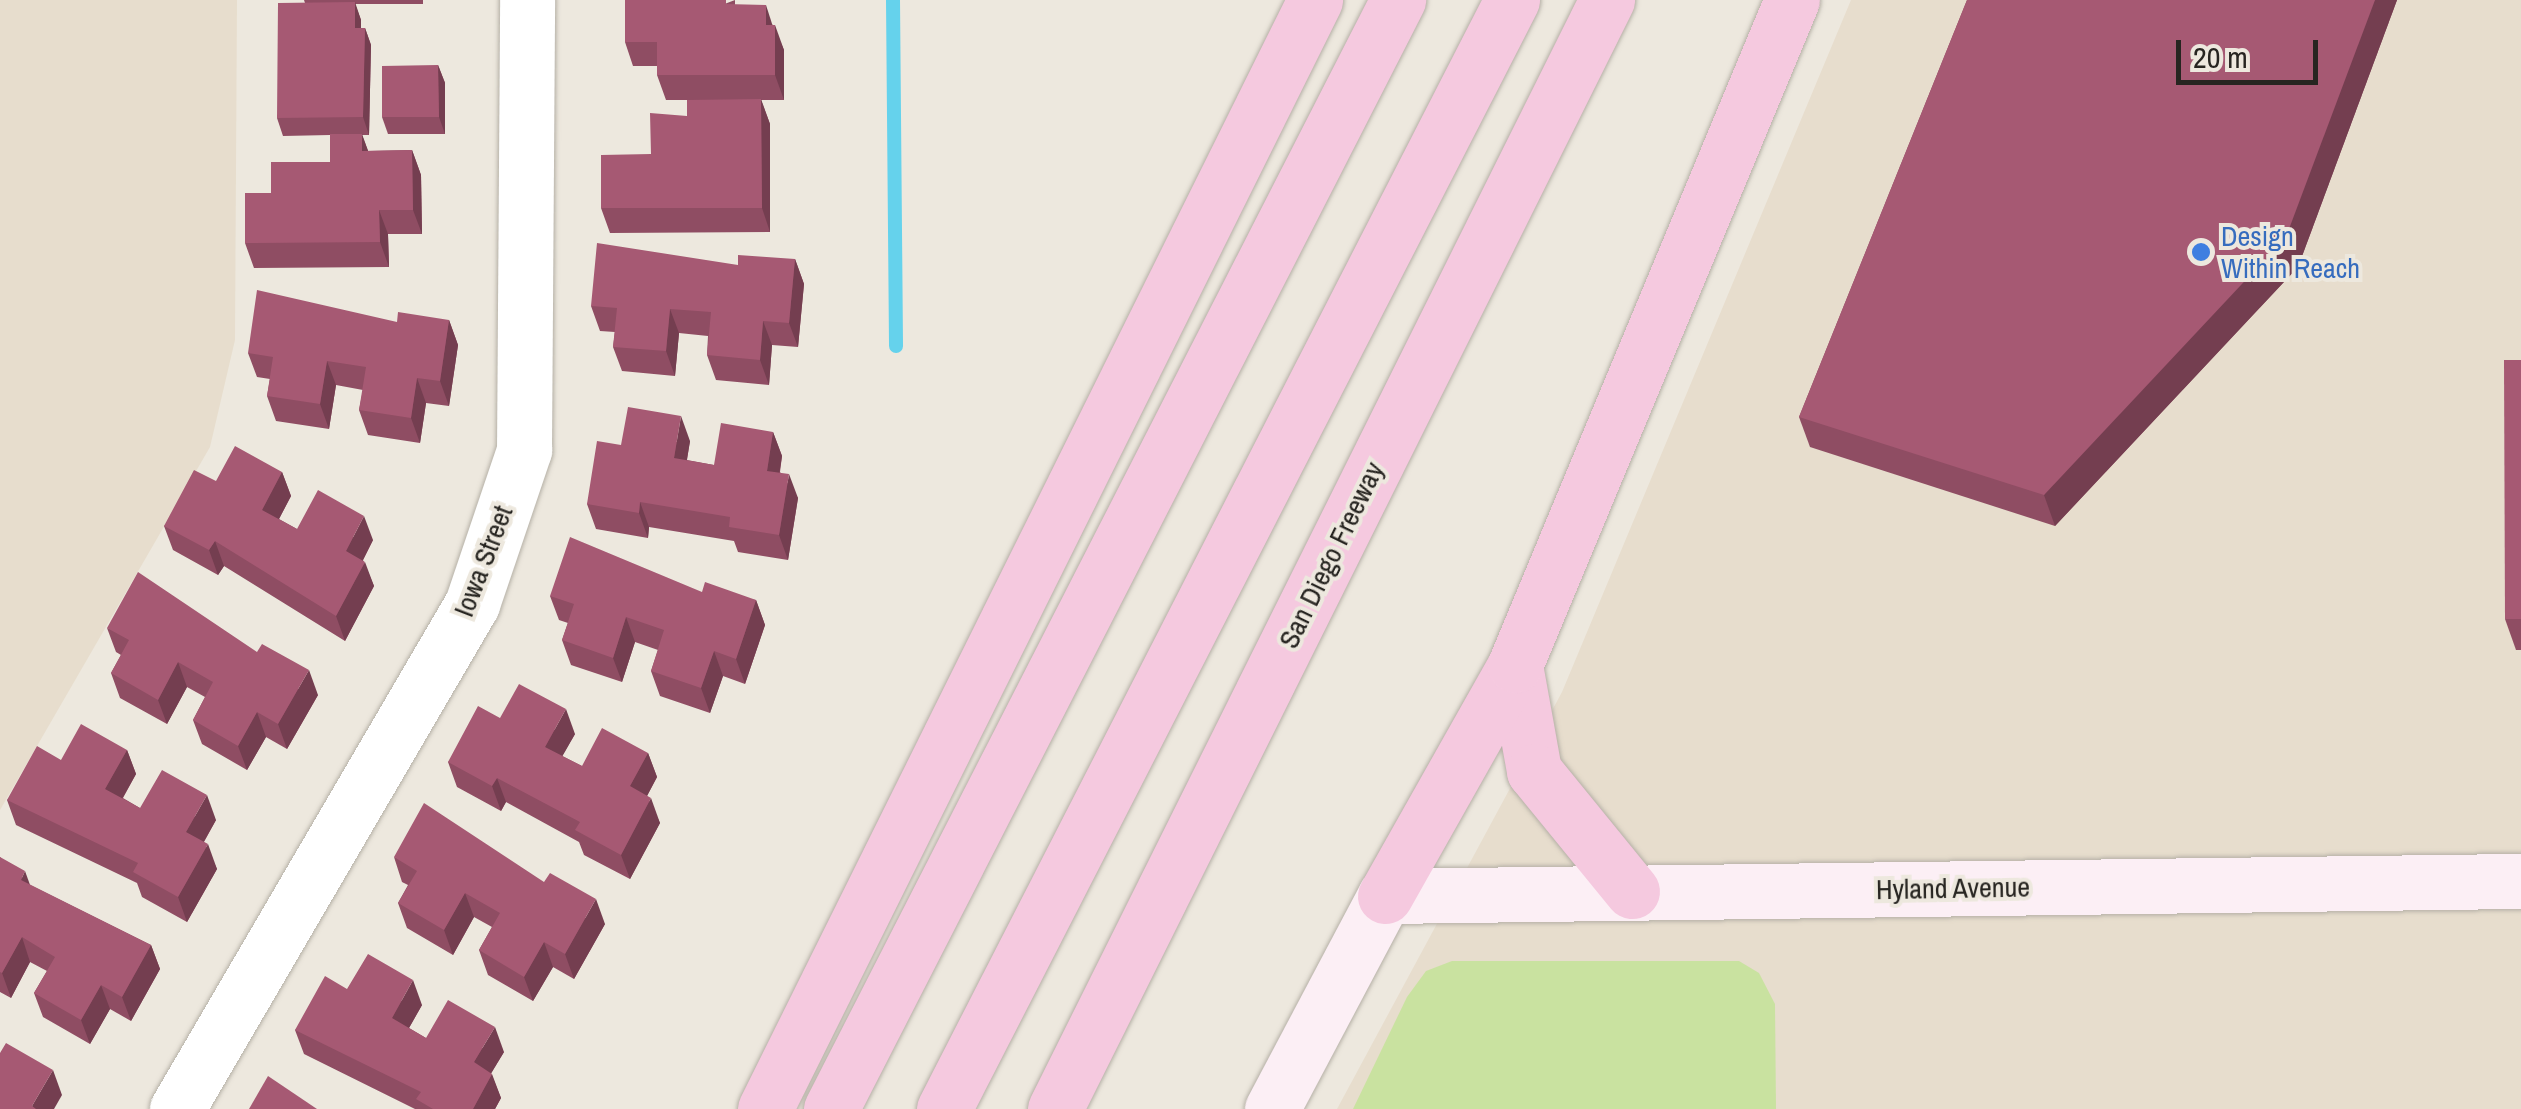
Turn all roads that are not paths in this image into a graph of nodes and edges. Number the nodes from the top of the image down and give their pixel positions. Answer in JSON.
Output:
{"nodes":[{"id":1,"x":527,"y":0,"type":"edge"},
{"id":2,"x":1315,"y":0,"type":"edge"},
{"id":3,"x":1398,"y":0,"type":"edge"},
{"id":4,"x":1512,"y":0,"type":"edge"},
{"id":5,"x":1606,"y":0,"type":"edge"},
{"id":6,"x":1792,"y":0,"type":"edge"},
{"id":7,"x":1515,"y":665,"type":"junction"},
{"id":8,"x":2521,"y":880,"type":"edge"},
{"id":9,"x":1632,"y":891,"type":"junction"},
{"id":10,"x":1386,"y":896,"type":"junction"},
{"id":11,"x":176,"y":1109,"type":"edge"},
{"id":12,"x":765,"y":1109,"type":"edge"},
{"id":13,"x":831,"y":1109,"type":"edge"},
{"id":14,"x":944,"y":1109,"type":"edge"},
{"id":15,"x":1054,"y":1109,"type":"edge"},
{"id":16,"x":1272,"y":1109,"type":"edge"}],
"edges":[{"from":1,"to":11,"type":"street","name":"Iowa Street"},
{"from":2,"to":12,"type":"highway"},
{"from":3,"to":13,"type":"highway"},
{"from":4,"to":14,"type":"highway"},
{"from":5,"to":15,"type":"highway","name":"San Diego Freeway"},
{"from":6,"to":7,"type":"highway"},
{"from":7,"to":9,"type":"highway"},
{"from":7,"to":10,"type":"highway"},
{"from":8,"to":9,"type":"street","name":"Hyland Avenue"},
{"from":9,"to":10,"type":"street","name":"Hyland Avenue"},
{"from":10,"to":16,"type":"street"}]}
